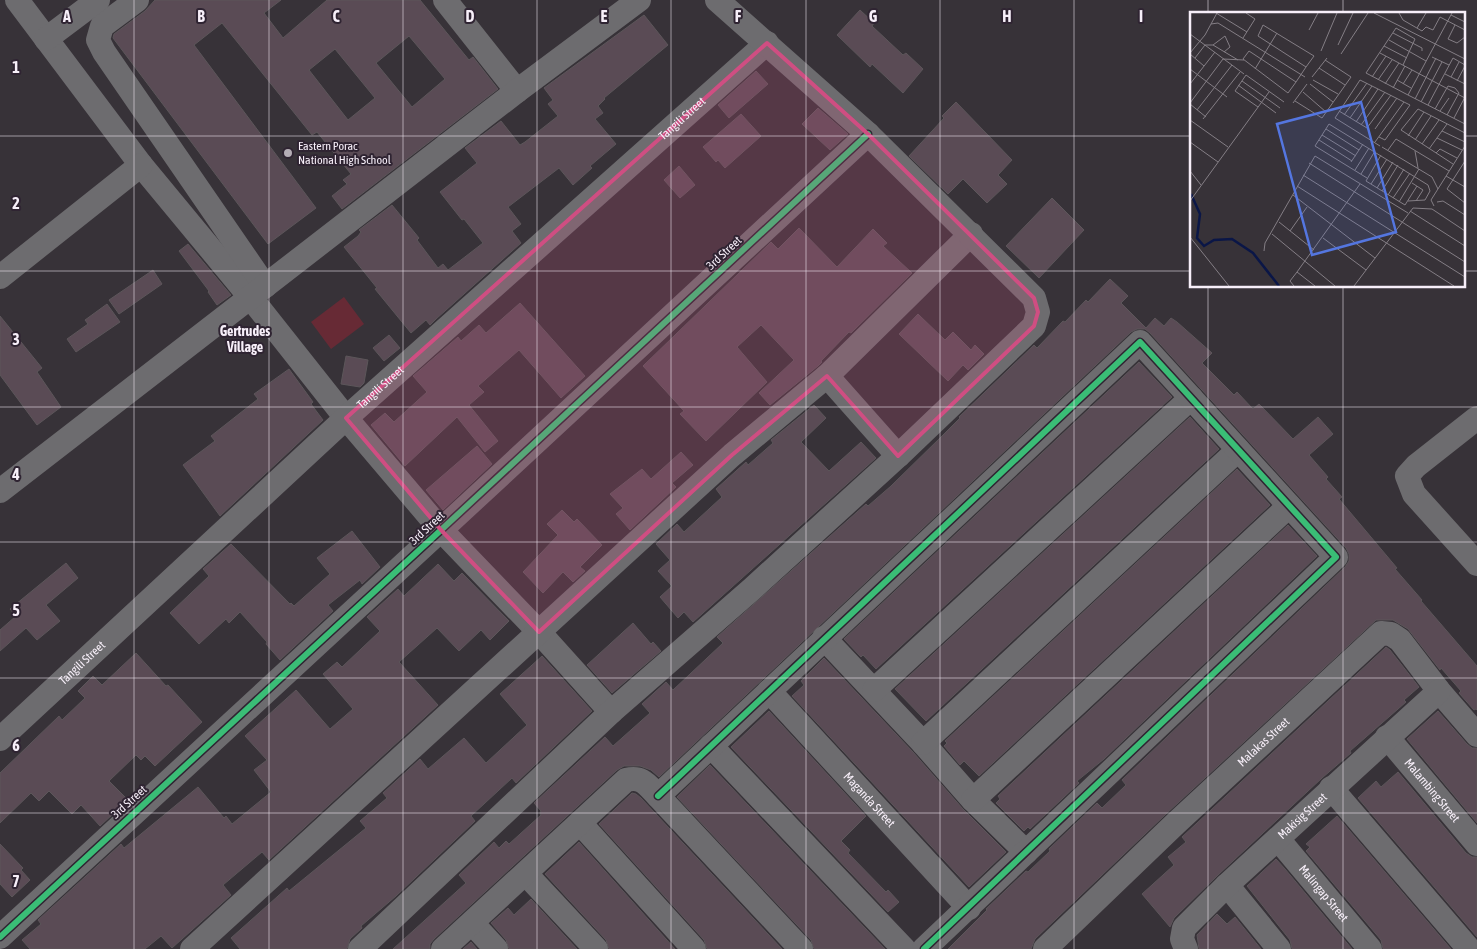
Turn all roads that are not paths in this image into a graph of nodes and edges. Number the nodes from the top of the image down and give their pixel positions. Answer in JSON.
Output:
{"nodes":[{"id":1,"x":17,"y":0,"type":"edge"},
{"id":2,"x":98,"y":0,"type":"edge"},
{"id":3,"x":137,"y":0,"type":"edge"},
{"id":4,"x":445,"y":0,"type":"edge"},
{"id":5,"x":639,"y":0,"type":"edge"},
{"id":6,"x":716,"y":0,"type":"edge"},
{"id":7,"x":46,"y":39,"type":"junction"},
{"id":8,"x":767,"y":44,"type":"junction"},
{"id":9,"x":517,"y":90,"type":"junction"},
{"id":10,"x":868,"y":134,"type":"junction"},
{"id":11,"x":141,"y":165,"type":"junction"},
{"id":12,"x":971,"y":234,"type":"junction"},
{"id":13,"x":0,"y":277,"type":"edge"},
{"id":14,"x":258,"y":292,"type":"junction"},
{"id":15,"x":827,"y":376,"type":"junction"},
{"id":16,"x":1191,"y":398,"type":"junction"},
{"id":17,"x":346,"y":418,"type":"junction"},
{"id":18,"x":1477,"y":418,"type":"edge"},
{"id":19,"x":1238,"y":450,"type":"junction"},
{"id":20,"x":898,"y":456,"type":"junction"},
{"id":21,"x":0,"y":491,"type":"edge"},
{"id":22,"x":1289,"y":506,"type":"junction"},
{"id":23,"x":442,"y":530,"type":"junction"},
{"id":24,"x":1474,"y":556,"type":"edge"},
{"id":25,"x":539,"y":632,"type":"junction"},
{"id":26,"x":824,"y":638,"type":"junction"},
{"id":27,"x":874,"y":690,"type":"junction"},
{"id":28,"x":1439,"y":690,"type":"junction"},
{"id":29,"x":769,"y":691,"type":"junction"},
{"id":30,"x":611,"y":712,"type":"junction"},
{"id":31,"x":1477,"y":735,"type":"edge"},
{"id":32,"x":1387,"y":737,"type":"junction"},
{"id":33,"x":0,"y":739,"type":"edge"},
{"id":34,"x":923,"y":743,"type":"junction"},
{"id":35,"x":711,"y":746,"type":"junction"},
{"id":36,"x":1332,"y":788,"type":"junction"},
{"id":37,"x":658,"y":796,"type":"junction"},
{"id":38,"x":974,"y":800,"type":"junction"},
{"id":39,"x":580,"y":823,"type":"junction"},
{"id":40,"x":1278,"y":838,"type":"junction"},
{"id":41,"x":1477,"y":844,"type":"edge"},
{"id":42,"x":1026,"y":852,"type":"junction"},
{"id":43,"x":526,"y":874,"type":"junction"},
{"id":44,"x":1227,"y":884,"type":"junction"},
{"id":45,"x":969,"y":908,"type":"junction"},
{"id":46,"x":472,"y":923,"type":"junction"},
{"id":47,"x":0,"y":937,"type":"edge"},
{"id":48,"x":9,"y":949,"type":"edge"},
{"id":49,"x":192,"y":949,"type":"edge"},
{"id":50,"x":360,"y":949,"type":"edge"},
{"id":51,"x":443,"y":949,"type":"edge"},
{"id":52,"x":496,"y":949,"type":"edge"},
{"id":53,"x":596,"y":949,"type":"edge"},
{"id":54,"x":694,"y":949,"type":"edge"},
{"id":55,"x":801,"y":949,"type":"edge"},
{"id":56,"x":904,"y":949,"type":"edge"},
{"id":57,"x":924,"y":949,"type":"edge"},
{"id":58,"x":1045,"y":949,"type":"edge"},
{"id":59,"x":1186,"y":949,"type":"edge"},
{"id":60,"x":1279,"y":949,"type":"edge"},
{"id":61,"x":1370,"y":949,"type":"edge"},
{"id":62,"x":1469,"y":949,"type":"edge"}],
"edges":[{"from":1,"to":7,"type":"street"},
{"from":2,"to":7,"type":"street"},
{"from":3,"to":14,"type":"street"},
{"from":4,"to":9,"type":"street"},
{"from":5,"to":9,"type":"street"},
{"from":6,"to":8,"type":"street"},
{"from":7,"to":11,"type":"street"},
{"from":8,"to":10,"type":"street"},
{"from":8,"to":17,"type":"street","name":"Tangili Street"},
{"from":9,"to":14,"type":"street"},
{"from":10,"to":12,"type":"street"},
{"from":10,"to":23,"type":"street","name":"3rd Street"},
{"from":11,"to":13,"type":"street"},
{"from":11,"to":14,"type":"street"},
{"from":12,"to":15,"type":"street"},
{"from":12,"to":20,"type":"street"},
{"from":14,"to":17,"type":"street"},
{"from":14,"to":21,"type":"street"},
{"from":15,"to":20,"type":"street"},
{"from":15,"to":25,"type":"street"},
{"from":16,"to":19,"type":"street"},
{"from":16,"to":26,"type":"street"},
{"from":16,"to":27,"type":"street"},
{"from":17,"to":23,"type":"street"},
{"from":17,"to":33,"type":"street","name":"Tangili Street"},
{"from":18,"to":24,"type":"street"},
{"from":19,"to":22,"type":"street"},
{"from":19,"to":34,"type":"street"},
{"from":20,"to":30,"type":"street"},
{"from":22,"to":38,"type":"street"},
{"from":22,"to":42,"type":"street"},
{"from":23,"to":25,"type":"street"},
{"from":23,"to":47,"type":"street","name":"3rd Street"},
{"from":25,"to":30,"type":"street"},
{"from":25,"to":49,"type":"street"},
{"from":26,"to":27,"type":"street"},
{"from":26,"to":29,"type":"street"},
{"from":27,"to":34,"type":"street"},
{"from":28,"to":31,"type":"street","name":"Malakas Street"},
{"from":28,"to":32,"type":"street","name":"Makisig Street"},
{"from":28,"to":58,"type":"street","name":"Malakas Street"},
{"from":29,"to":35,"type":"street"},
{"from":29,"to":45,"type":"street","name":"Maganda Street"},
{"from":30,"to":50,"type":"street"},
{"from":32,"to":36,"type":"street","name":"Makisig Street"},
{"from":32,"to":41,"type":"street","name":"Malambing Street"},
{"from":34,"to":38,"type":"street"},
{"from":35,"to":37,"type":"street"},
{"from":35,"to":56,"type":"street"},
{"from":36,"to":40,"type":"street","name":"Makisig Street"},
{"from":36,"to":62,"type":"street"},
{"from":37,"to":39,"type":"street"},
{"from":37,"to":55,"type":"street"},
{"from":38,"to":42,"type":"street"},
{"from":39,"to":43,"type":"street"},
{"from":39,"to":54,"type":"street"},
{"from":40,"to":44,"type":"street","name":"Makisig Street"},
{"from":40,"to":61,"type":"street","name":"Malingap Street"},
{"from":42,"to":45,"type":"street"},
{"from":43,"to":46,"type":"street"},
{"from":43,"to":53,"type":"street"},
{"from":44,"to":59,"type":"street","name":"Makisig Street"},
{"from":44,"to":60,"type":"street"},
{"from":45,"to":57,"type":"street"},
{"from":46,"to":51,"type":"street"},
{"from":46,"to":52,"type":"street"},
{"from":47,"to":48,"type":"street"}]}
